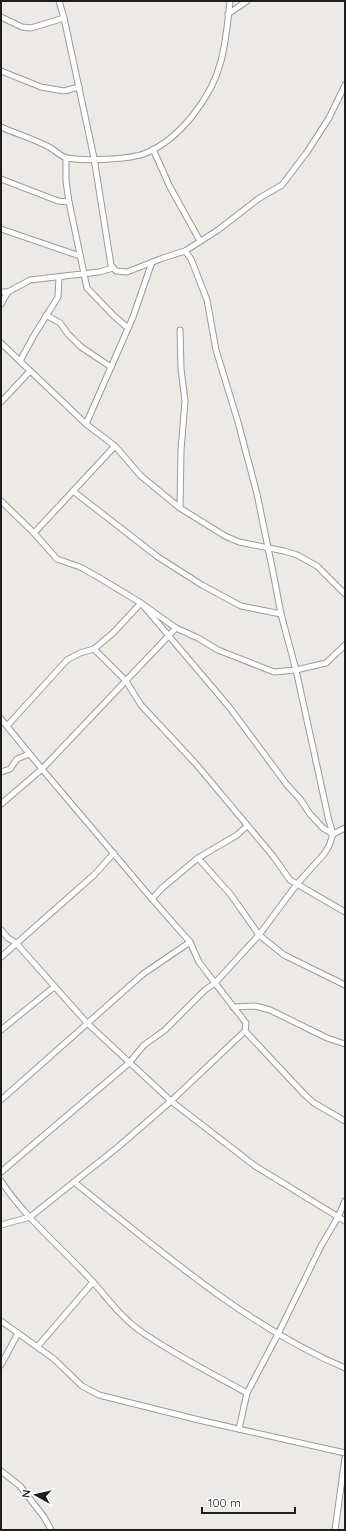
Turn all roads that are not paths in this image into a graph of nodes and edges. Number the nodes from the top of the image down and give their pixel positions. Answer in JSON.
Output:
{"nodes":[{"id":1,"x":59,"y":1,"type":"edge"},
{"id":2,"x":230,"y":1,"type":"edge"},
{"id":3,"x":247,"y":1,"type":"edge"},
{"id":4,"x":228,"y":14,"type":"junction"},
{"id":5,"x":1,"y":17,"type":"edge"},
{"id":6,"x":64,"y":18,"type":"junction"},
{"id":7,"x":1,"y":71,"type":"edge"},
{"id":8,"x":345,"y":85,"type":"edge"},
{"id":9,"x":79,"y":87,"type":"junction"},
{"id":10,"x":1,"y":127,"type":"edge"},
{"id":11,"x":153,"y":149,"type":"junction"},
{"id":12,"x":66,"y":158,"type":"junction"},
{"id":13,"x":94,"y":158,"type":"junction"},
{"id":14,"x":1,"y":179,"type":"edge"},
{"id":15,"x":69,"y":202,"type":"junction"},
{"id":16,"x":1,"y":230,"type":"edge"},
{"id":17,"x":200,"y":241,"type":"junction"},
{"id":18,"x":185,"y":251,"type":"junction"},
{"id":19,"x":80,"y":256,"type":"junction"},
{"id":20,"x":152,"y":262,"type":"junction"},
{"id":21,"x":113,"y":268,"type":"junction"},
{"id":22,"x":84,"y":273,"type":"junction"},
{"id":23,"x":59,"y":277,"type":"junction"},
{"id":24,"x":1,"y":292,"type":"edge"},
{"id":25,"x":8,"y":292,"type":"junction"},
{"id":26,"x":1,"y":304,"type":"edge"},
{"id":27,"x":46,"y":315,"type":"junction"},
{"id":28,"x":128,"y":328,"type":"junction"},
{"id":29,"x":180,"y":330,"type":"dead end"},
{"id":30,"x":1,"y":343,"type":"edge"},
{"id":31,"x":20,"y":361,"type":"junction"},
{"id":32,"x":111,"y":367,"type":"junction"},
{"id":33,"x":30,"y":371,"type":"junction"},
{"id":34,"x":1,"y":402,"type":"edge"},
{"id":35,"x":86,"y":424,"type":"junction"},
{"id":36,"x":114,"y":446,"type":"junction"},
{"id":37,"x":73,"y":491,"type":"junction"},
{"id":38,"x":1,"y":501,"type":"edge"},
{"id":39,"x":180,"y":508,"type":"junction"},
{"id":40,"x":34,"y":532,"type":"junction"},
{"id":41,"x":267,"y":547,"type":"junction"},
{"id":42,"x":345,"y":594,"type":"edge"},
{"id":43,"x":140,"y":603,"type":"junction"},
{"id":44,"x":281,"y":614,"type":"junction"},
{"id":45,"x":176,"y":628,"type":"junction"},
{"id":46,"x":169,"y":636,"type":"junction"},
{"id":47,"x":345,"y":645,"type":"edge"},
{"id":48,"x":94,"y":649,"type":"junction"},
{"id":49,"x":296,"y":670,"type":"junction"},
{"id":50,"x":126,"y":681,"type":"junction"},
{"id":51,"x":1,"y":718,"type":"edge"},
{"id":52,"x":7,"y":726,"type":"junction"},
{"id":53,"x":29,"y":754,"type":"junction"},
{"id":54,"x":42,"y":769,"type":"junction"},
{"id":55,"x":1,"y":772,"type":"edge"},
{"id":56,"x":1,"y":804,"type":"edge"},
{"id":57,"x":247,"y":826,"type":"junction"},
{"id":58,"x":345,"y":828,"type":"edge"},
{"id":59,"x":334,"y":834,"type":"junction"},
{"id":60,"x":114,"y":853,"type":"junction"},
{"id":61,"x":198,"y":858,"type":"junction"},
{"id":62,"x":297,"y":884,"type":"junction"},
{"id":63,"x":152,"y":899,"type":"junction"},
{"id":64,"x":345,"y":912,"type":"edge"},
{"id":65,"x":1,"y":930,"type":"edge"},
{"id":66,"x":259,"y":935,"type":"junction"},
{"id":67,"x":190,"y":942,"type":"junction"},
{"id":68,"x":16,"y":943,"type":"junction"},
{"id":69,"x":1,"y":957,"type":"edge"},
{"id":70,"x":215,"y":983,"type":"junction"},
{"id":71,"x":345,"y":985,"type":"edge"},
{"id":72,"x":54,"y":987,"type":"junction"},
{"id":73,"x":233,"y":1007,"type":"junction"},
{"id":74,"x":87,"y":1023,"type":"junction"},
{"id":75,"x":1,"y":1030,"type":"edge"},
{"id":76,"x":245,"y":1031,"type":"junction"},
{"id":77,"x":345,"y":1044,"type":"edge"},
{"id":78,"x":129,"y":1063,"type":"junction"},
{"id":79,"x":1,"y":1100,"type":"edge"},
{"id":80,"x":171,"y":1101,"type":"junction"},
{"id":81,"x":345,"y":1121,"type":"edge"},
{"id":82,"x":1,"y":1172,"type":"edge"},
{"id":83,"x":1,"y":1180,"type":"edge"},
{"id":84,"x":74,"y":1182,"type":"junction"},
{"id":85,"x":345,"y":1201,"type":"edge"},
{"id":86,"x":30,"y":1217,"type":"junction"},
{"id":87,"x":338,"y":1217,"type":"junction"},
{"id":88,"x":345,"y":1221,"type":"edge"},
{"id":89,"x":1,"y":1225,"type":"edge"},
{"id":90,"x":93,"y":1282,"type":"junction"},
{"id":91,"x":1,"y":1321,"type":"edge"},
{"id":92,"x":18,"y":1333,"type":"junction"},
{"id":93,"x":278,"y":1334,"type":"junction"},
{"id":94,"x":38,"y":1346,"type":"junction"},
{"id":95,"x":1,"y":1365,"type":"edge"},
{"id":96,"x":345,"y":1368,"type":"edge"},
{"id":97,"x":247,"y":1393,"type":"junction"},
{"id":98,"x":239,"y":1429,"type":"junction"},
{"id":99,"x":345,"y":1453,"type":"edge"},
{"id":100,"x":345,"y":1458,"type":"edge"},
{"id":101,"x":1,"y":1471,"type":"edge"},
{"id":102,"x":51,"y":1530,"type":"edge"},
{"id":103,"x":335,"y":1530,"type":"edge"}],
"edges":[{"from":1,"to":6,"type":"street"},
{"from":2,"to":4,"type":"street"},
{"from":3,"to":4,"type":"street"},
{"from":4,"to":11,"type":"street"},
{"from":5,"to":6,"type":"street"},
{"from":6,"to":9,"type":"street"},
{"from":7,"to":9,"type":"street"},
{"from":8,"to":17,"type":"street"},
{"from":9,"to":13,"type":"street"},
{"from":10,"to":12,"type":"street"},
{"from":11,"to":13,"type":"street"},
{"from":11,"to":17,"type":"street"},
{"from":12,"to":13,"type":"street"},
{"from":12,"to":15,"type":"street"},
{"from":13,"to":21,"type":"street"},
{"from":14,"to":15,"type":"street"},
{"from":15,"to":19,"type":"street"},
{"from":16,"to":19,"type":"street"},
{"from":17,"to":18,"type":"street"},
{"from":18,"to":20,"type":"street"},
{"from":18,"to":41,"type":"street"},
{"from":19,"to":22,"type":"street"},
{"from":20,"to":21,"type":"street"},
{"from":20,"to":28,"type":"street"},
{"from":21,"to":22,"type":"street"},
{"from":22,"to":23,"type":"street"},
{"from":22,"to":28,"type":"street"},
{"from":23,"to":25,"type":"street"},
{"from":23,"to":27,"type":"street"},
{"from":24,"to":25,"type":"street"},
{"from":25,"to":26,"type":"street"},
{"from":27,"to":31,"type":"street"},
{"from":27,"to":32,"type":"street"},
{"from":28,"to":32,"type":"street"},
{"from":29,"to":39,"type":"street"},
{"from":30,"to":31,"type":"street"},
{"from":31,"to":33,"type":"street"},
{"from":32,"to":35,"type":"street"},
{"from":33,"to":34,"type":"street"},
{"from":33,"to":35,"type":"street"},
{"from":35,"to":36,"type":"street"},
{"from":36,"to":37,"type":"street"},
{"from":36,"to":39,"type":"street"},
{"from":37,"to":40,"type":"street"},
{"from":37,"to":44,"type":"street"},
{"from":38,"to":40,"type":"street"},
{"from":39,"to":41,"type":"street"},
{"from":40,"to":43,"type":"street"},
{"from":41,"to":42,"type":"street"},
{"from":41,"to":44,"type":"street"},
{"from":43,"to":45,"type":"street"},
{"from":43,"to":46,"type":"street"},
{"from":43,"to":48,"type":"street"},
{"from":44,"to":49,"type":"street"},
{"from":45,"to":46,"type":"street"},
{"from":45,"to":49,"type":"street"},
{"from":46,"to":50,"type":"street"},
{"from":46,"to":59,"type":"street"},
{"from":47,"to":49,"type":"street"},
{"from":48,"to":50,"type":"street"},
{"from":48,"to":52,"type":"street"},
{"from":49,"to":59,"type":"street"},
{"from":50,"to":54,"type":"street"},
{"from":50,"to":57,"type":"street"},
{"from":51,"to":52,"type":"street"},
{"from":52,"to":53,"type":"street"},
{"from":53,"to":54,"type":"street"},
{"from":53,"to":55,"type":"street"},
{"from":54,"to":56,"type":"street"},
{"from":54,"to":60,"type":"street"},
{"from":57,"to":61,"type":"street"},
{"from":57,"to":62,"type":"street"},
{"from":58,"to":59,"type":"street"},
{"from":59,"to":62,"type":"street"},
{"from":60,"to":63,"type":"street"},
{"from":60,"to":68,"type":"street"},
{"from":61,"to":63,"type":"street"},
{"from":61,"to":66,"type":"street"},
{"from":62,"to":64,"type":"street"},
{"from":62,"to":66,"type":"street"},
{"from":63,"to":67,"type":"street"},
{"from":65,"to":68,"type":"street"},
{"from":66,"to":70,"type":"street"},
{"from":66,"to":71,"type":"street"},
{"from":67,"to":70,"type":"street"},
{"from":67,"to":74,"type":"street"},
{"from":68,"to":69,"type":"street"},
{"from":68,"to":72,"type":"street"},
{"from":70,"to":73,"type":"street"},
{"from":70,"to":78,"type":"street"},
{"from":72,"to":74,"type":"street"},
{"from":72,"to":75,"type":"street"},
{"from":73,"to":76,"type":"street"},
{"from":73,"to":77,"type":"street"},
{"from":74,"to":78,"type":"street"},
{"from":74,"to":79,"type":"street"},
{"from":76,"to":80,"type":"street"},
{"from":76,"to":81,"type":"street"},
{"from":78,"to":80,"type":"street"},
{"from":78,"to":82,"type":"street"},
{"from":80,"to":84,"type":"street"},
{"from":80,"to":87,"type":"street"},
{"from":83,"to":86,"type":"street"},
{"from":84,"to":86,"type":"street"},
{"from":84,"to":93,"type":"street"},
{"from":85,"to":87,"type":"street"},
{"from":86,"to":89,"type":"street"},
{"from":86,"to":90,"type":"street"},
{"from":87,"to":88,"type":"street"},
{"from":87,"to":93,"type":"street"},
{"from":90,"to":94,"type":"street"},
{"from":90,"to":97,"type":"street"},
{"from":91,"to":92,"type":"street"},
{"from":92,"to":94,"type":"street"},
{"from":92,"to":95,"type":"street"},
{"from":93,"to":96,"type":"street"},
{"from":93,"to":97,"type":"street"},
{"from":94,"to":98,"type":"street"},
{"from":97,"to":98,"type":"street"},
{"from":98,"to":99,"type":"street"},
{"from":100,"to":103,"type":"street"},
{"from":101,"to":102,"type":"street"}]}
